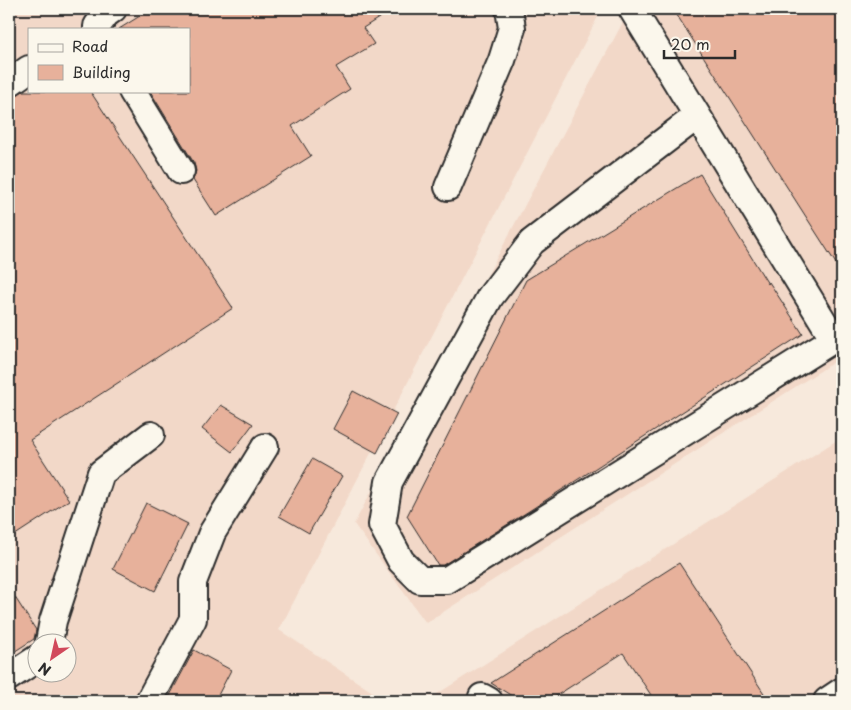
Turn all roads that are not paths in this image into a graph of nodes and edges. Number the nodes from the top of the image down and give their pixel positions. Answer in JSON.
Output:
{"nodes":[{"id":1,"x":113,"y":9,"type":"edge"},
{"id":2,"x":509,"y":9,"type":"edge"},
{"id":3,"x":637,"y":11,"type":"edge"},
{"id":4,"x":97,"y":28,"type":"edge"},
{"id":5,"x":28,"y":70,"type":"edge"},
{"id":6,"x":9,"y":82,"type":"edge"},
{"id":7,"x":133,"y":92,"type":"edge"},
{"id":8,"x":697,"y":116,"type":"junction"},
{"id":9,"x":181,"y":171,"type":"dead end"},
{"id":10,"x":448,"y":187,"type":"dead end"},
{"id":11,"x":838,"y":336,"type":"edge"},
{"id":12,"x":151,"y":435,"type":"dead end"},
{"id":13,"x":265,"y":447,"type":"dead end"},
{"id":14,"x":51,"y":632,"type":"edge"},
{"id":15,"x":28,"y":665,"type":"edge"},
{"id":16,"x":9,"y":677,"type":"edge"},
{"id":17,"x":842,"y":691,"type":"edge"},
{"id":18,"x":149,"y":701,"type":"edge"},
{"id":19,"x":827,"y":701,"type":"edge"}],
"edges":[{"from":1,"to":4,"type":"street"},
{"from":2,"to":10,"type":"street"},
{"from":3,"to":8,"type":"street"},
{"from":5,"to":6,"type":"street"},
{"from":7,"to":9,"type":"street"},
{"from":8,"to":11,"type":"street"},
{"from":8,"to":11,"type":"street"},
{"from":12,"to":14,"type":"street"},
{"from":13,"to":18,"type":"street"},
{"from":15,"to":16,"type":"street"},
{"from":17,"to":19,"type":"street"}]}
